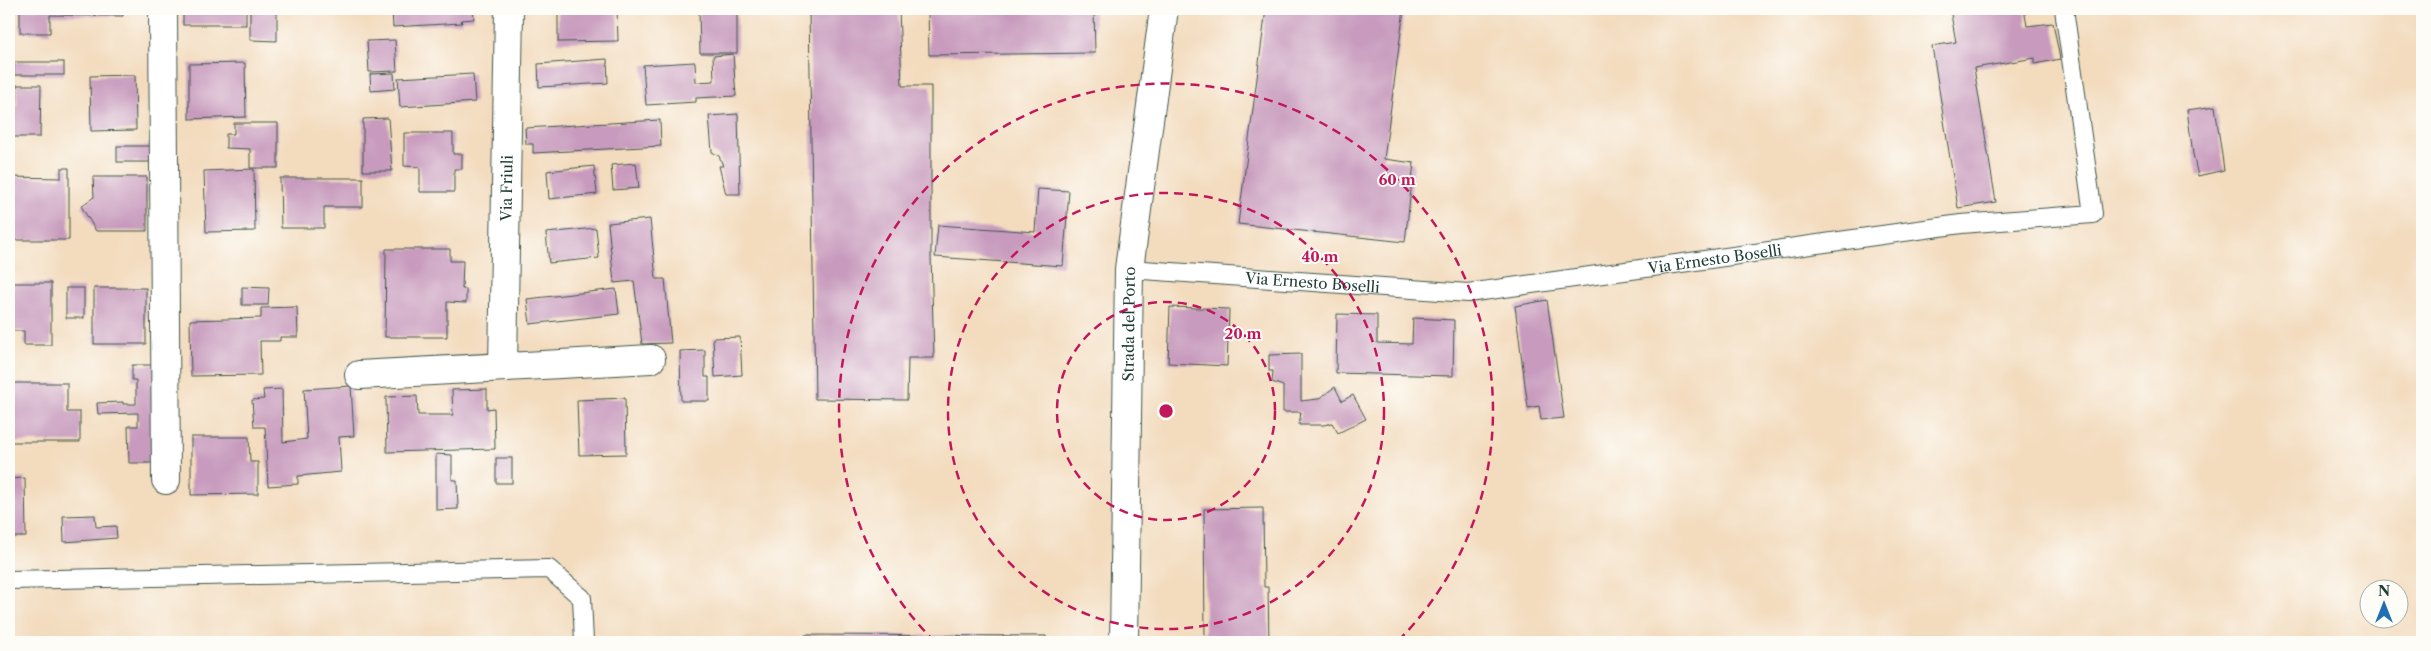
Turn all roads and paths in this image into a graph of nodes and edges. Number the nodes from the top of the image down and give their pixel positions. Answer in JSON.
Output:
{"nodes":[{"id":1,"x":163,"y":9,"type":"edge"},
{"id":2,"x":509,"y":9,"type":"edge"},
{"id":3,"x":1164,"y":9,"type":"edge"},
{"id":4,"x":2064,"y":9,"type":"edge"},
{"id":5,"x":1129,"y":269,"type":"junction"},
{"id":6,"x":651,"y":359,"type":"dead end"},
{"id":7,"x":504,"y":368,"type":"junction"},
{"id":8,"x":359,"y":375,"type":"dead end"},
{"id":9,"x":166,"y":480,"type":"dead end"},
{"id":10,"x":9,"y":580,"type":"edge"},
{"id":11,"x":584,"y":642,"type":"edge"},
{"id":12,"x":1124,"y":642,"type":"edge"}],
"edges":[{"from":1,"to":9,"type":"street"},
{"from":2,"to":7,"type":"street","name":"Via Friuli"},
{"from":3,"to":5,"type":"street","name":"Strada del Porto"},
{"from":4,"to":5,"type":"lane","name":"Via Ernesto Boselli"},
{"from":5,"to":12,"type":"street","name":"Strada del Porto"},
{"from":6,"to":7,"type":"street"},
{"from":7,"to":8,"type":"street"},
{"from":10,"to":11,"type":"lane"}]}
